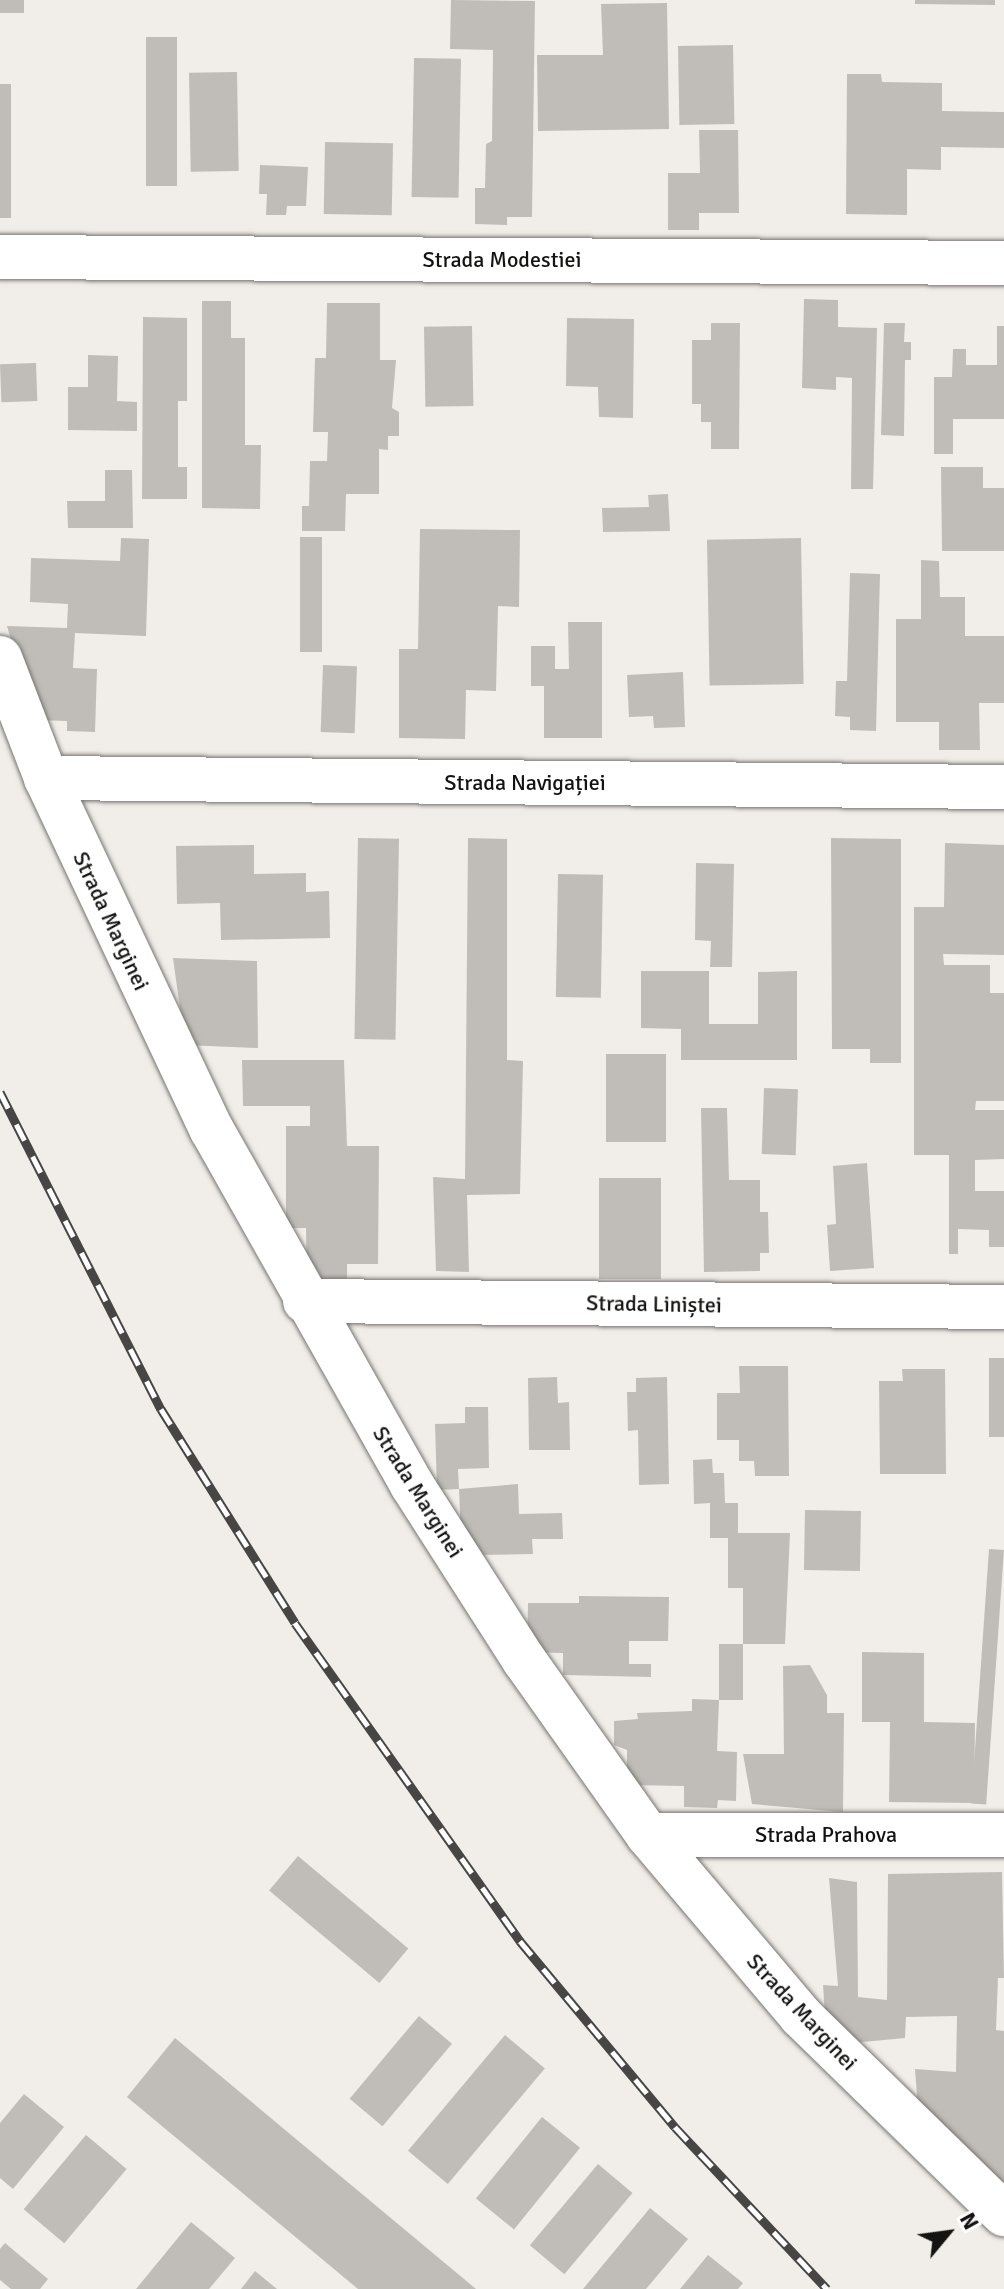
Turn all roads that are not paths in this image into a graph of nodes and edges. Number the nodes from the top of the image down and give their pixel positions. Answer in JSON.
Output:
{"nodes":[{"id":1,"x":0,"y":257,"type":"edge"},
{"id":2,"x":1004,"y":263,"type":"edge"},
{"id":3,"x":0,"y":658,"type":"edge"},
{"id":4,"x":46,"y":778,"type":"junction"},
{"id":5,"x":1004,"y":787,"type":"edge"},
{"id":6,"x":305,"y":1301,"type":"junction"},
{"id":7,"x":1004,"y":1307,"type":"edge"},
{"id":8,"x":648,"y":1835,"type":"junction"},
{"id":9,"x":1004,"y":1835,"type":"edge"},
{"id":10,"x":1004,"y":2214,"type":"edge"}],
"edges":[{"from":1,"to":2,"type":"street","name":"Strada Modestiei"},
{"from":3,"to":4,"type":"street","name":"Strada Marginei"},
{"from":4,"to":5,"type":"street","name":"Strada Navigației"},
{"from":4,"to":6,"type":"street","name":"Strada Marginei"},
{"from":6,"to":7,"type":"street","name":"Strada Liniștei"},
{"from":6,"to":8,"type":"street","name":"Strada Marginei"},
{"from":8,"to":9,"type":"street","name":"Strada Prahova"},
{"from":8,"to":10,"type":"street","name":"Strada Marginei"}]}
